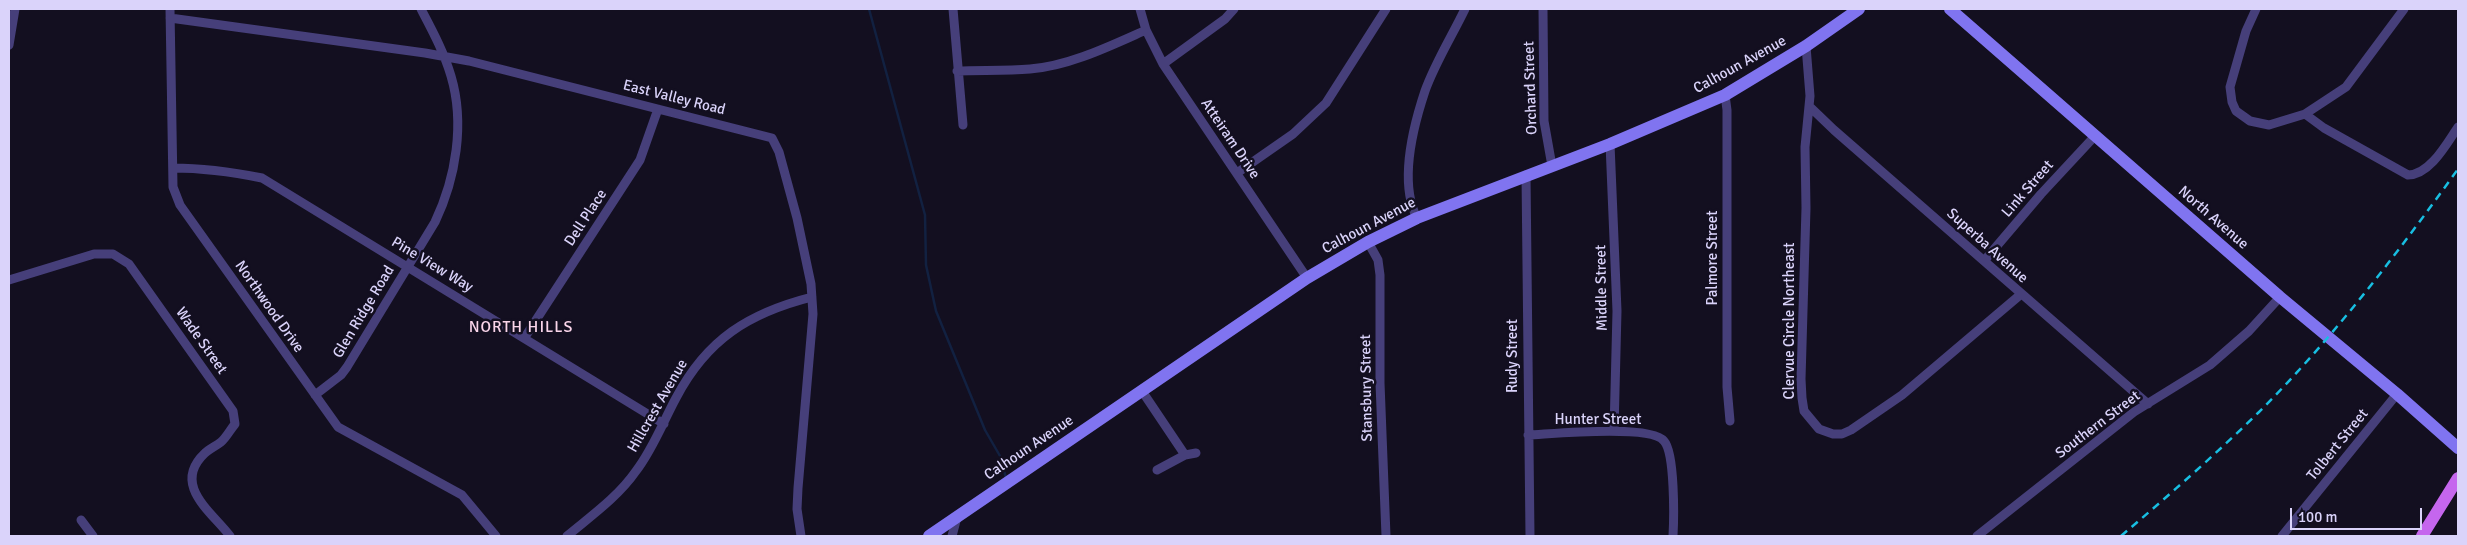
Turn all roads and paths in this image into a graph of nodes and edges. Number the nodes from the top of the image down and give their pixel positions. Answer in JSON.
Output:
{"nodes":[{"id":1,"x":15,"y":9,"type":"edge"},
{"id":2,"x":421,"y":9,"type":"edge"},
{"id":3,"x":953,"y":9,"type":"edge"},
{"id":4,"x":1140,"y":9,"type":"edge"},
{"id":5,"x":1234,"y":9,"type":"edge"},
{"id":6,"x":1386,"y":9,"type":"edge"},
{"id":7,"x":1464,"y":9,"type":"edge"},
{"id":8,"x":1543,"y":9,"type":"edge"},
{"id":9,"x":1859,"y":9,"type":"edge"},
{"id":10,"x":1950,"y":9,"type":"edge"},
{"id":11,"x":2256,"y":9,"type":"edge"},
{"id":12,"x":2404,"y":9,"type":"edge"},
{"id":13,"x":170,"y":13,"type":"edge"},
{"id":14,"x":1146,"y":30,"type":"junction"},
{"id":15,"x":9,"y":46,"type":"edge"},
{"id":16,"x":1806,"y":46,"type":"junction"},
{"id":17,"x":444,"y":56,"type":"junction"},
{"id":18,"x":1163,"y":64,"type":"junction"},
{"id":19,"x":957,"y":71,"type":"junction"},
{"id":20,"x":1725,"y":95,"type":"junction"},
{"id":21,"x":1809,"y":106,"type":"junction"},
{"id":22,"x":658,"y":108,"type":"junction"},
{"id":23,"x":2305,"y":114,"type":"junction"},
{"id":24,"x":963,"y":125,"type":"dead end"},
{"id":25,"x":2458,"y":127,"type":"edge"},
{"id":26,"x":2094,"y":137,"type":"junction"},
{"id":27,"x":1610,"y":144,"type":"junction"},
{"id":28,"x":1552,"y":166,"type":"junction"},
{"id":29,"x":173,"y":168,"type":"junction"},
{"id":30,"x":1236,"y":173,"type":"junction"},
{"id":31,"x":1526,"y":175,"type":"junction"},
{"id":32,"x":1416,"y":218,"type":"junction"},
{"id":33,"x":1368,"y":242,"type":"junction"},
{"id":34,"x":1984,"y":261,"type":"junction"},
{"id":35,"x":408,"y":266,"type":"junction"},
{"id":36,"x":1308,"y":278,"type":"junction"},
{"id":37,"x":9,"y":280,"type":"edge"},
{"id":38,"x":2020,"y":295,"type":"junction"},
{"id":39,"x":812,"y":297,"type":"junction"},
{"id":40,"x":2280,"y":297,"type":"junction"},
{"id":41,"x":525,"y":337,"type":"junction"},
{"id":42,"x":1142,"y":391,"type":"junction"},
{"id":43,"x":2397,"y":394,"type":"junction"},
{"id":44,"x":315,"y":395,"type":"junction"},
{"id":45,"x":2148,"y":404,"type":"junction"},
{"id":46,"x":1730,"y":421,"type":"dead end"},
{"id":47,"x":664,"y":424,"type":"junction"},
{"id":48,"x":1614,"y":431,"type":"junction"},
{"id":49,"x":1528,"y":435,"type":"junction"},
{"id":50,"x":2458,"y":448,"type":"edge"},
{"id":51,"x":1196,"y":452,"type":"dead end"},
{"id":52,"x":1185,"y":455,"type":"junction"},
{"id":53,"x":1157,"y":470,"type":"dead end"},
{"id":54,"x":2458,"y":478,"type":"edge"},
{"id":55,"x":957,"y":517,"type":"junction"},
{"id":56,"x":81,"y":520,"type":"dead end"},
{"id":57,"x":93,"y":536,"type":"edge"},
{"id":58,"x":230,"y":536,"type":"edge"},
{"id":59,"x":496,"y":536,"type":"edge"},
{"id":60,"x":567,"y":536,"type":"edge"},
{"id":61,"x":801,"y":536,"type":"edge"},
{"id":62,"x":929,"y":536,"type":"edge"},
{"id":63,"x":952,"y":536,"type":"edge"},
{"id":64,"x":1386,"y":536,"type":"edge"},
{"id":65,"x":1530,"y":536,"type":"edge"},
{"id":66,"x":1673,"y":536,"type":"edge"},
{"id":67,"x":1977,"y":536,"type":"edge"},
{"id":68,"x":2282,"y":536,"type":"edge"},
{"id":69,"x":2422,"y":536,"type":"edge"}],
"edges":[{"from":1,"to":15,"type":"street"},
{"from":2,"to":17,"type":"street","name":"Glen Ridge Road"},
{"from":3,"to":19,"type":"street"},
{"from":4,"to":14,"type":"street","name":"Atteiram Drive"},
{"from":5,"to":18,"type":"street"},
{"from":6,"to":30,"type":"street"},
{"from":7,"to":32,"type":"street"},
{"from":8,"to":28,"type":"street","name":"Orchard Street"},
{"from":9,"to":16,"type":"street","name":"Calhoun Avenue"},
{"from":10,"to":26,"type":"street","name":"North Avenue"},
{"from":11,"to":23,"type":"street"},
{"from":12,"to":23,"type":"street"},
{"from":13,"to":17,"type":"street","name":"East Valley Road"},
{"from":13,"to":29,"type":"street","name":"Northwood Drive"},
{"from":14,"to":18,"type":"street","name":"Atteiram Drive"},
{"from":14,"to":19,"type":"street"},
{"from":16,"to":20,"type":"street","name":"Calhoun Avenue"},
{"from":16,"to":21,"type":"street","name":"Clervue Circle Northeast"},
{"from":17,"to":22,"type":"street","name":"East Valley Road"},
{"from":17,"to":35,"type":"street","name":"Glen Ridge Road"},
{"from":18,"to":30,"type":"street","name":"Atteiram Drive"},
{"from":19,"to":24,"type":"street"},
{"from":20,"to":27,"type":"street","name":"Calhoun Avenue"},
{"from":20,"to":46,"type":"street","name":"Palmore Street"},
{"from":21,"to":34,"type":"street","name":"Superba Avenue"},
{"from":21,"to":38,"type":"street","name":"Clervue Circle Northeast"},
{"from":22,"to":39,"type":"street","name":"East Valley Road"},
{"from":22,"to":41,"type":"street","name":"Dell Place"},
{"from":23,"to":25,"type":"street"},
{"from":26,"to":34,"type":"street","name":"Link Street"},
{"from":26,"to":40,"type":"street","name":"North Avenue"},
{"from":27,"to":28,"type":"street","name":"Calhoun Avenue"},
{"from":27,"to":48,"type":"street","name":"Middle Street"},
{"from":28,"to":31,"type":"street","name":"Calhoun Avenue"},
{"from":29,"to":35,"type":"street","name":"Pine View Way"},
{"from":29,"to":44,"type":"street","name":"Northwood Drive"},
{"from":30,"to":36,"type":"street","name":"Atteiram Drive"},
{"from":31,"to":32,"type":"street","name":"Calhoun Avenue"},
{"from":31,"to":49,"type":"street","name":"Rudy Street"},
{"from":32,"to":33,"type":"street","name":"Calhoun Avenue"},
{"from":33,"to":36,"type":"street","name":"Calhoun Avenue"},
{"from":33,"to":64,"type":"street","name":"Stansbury Street"},
{"from":34,"to":38,"type":"street","name":"Superba Avenue"},
{"from":35,"to":41,"type":"street","name":"Pine View Way"},
{"from":35,"to":44,"type":"street","name":"Glen Ridge Road"},
{"from":36,"to":42,"type":"street","name":"Calhoun Avenue"},
{"from":37,"to":58,"type":"street","name":"Wade Street"},
{"from":38,"to":45,"type":"street","name":"Superba Avenue"},
{"from":39,"to":47,"type":"street","name":"Hillcrest Avenue"},
{"from":39,"to":61,"type":"street","name":"East Valley Road"},
{"from":40,"to":43,"type":"street","name":"North Avenue"},
{"from":40,"to":45,"type":"street","name":"Southern Street"},
{"from":41,"to":47,"type":"street","name":"Pine View Way"},
{"from":42,"to":52,"type":"street"},
{"from":42,"to":55,"type":"street","name":"Calhoun Avenue"},
{"from":43,"to":50,"type":"street","name":"North Avenue"},
{"from":43,"to":68,"type":"street","name":"Tolbert Street"},
{"from":44,"to":59,"type":"street","name":"Northwood Drive"},
{"from":45,"to":67,"type":"street","name":"Southern Street"},
{"from":47,"to":60,"type":"street","name":"Hillcrest Avenue"},
{"from":48,"to":49,"type":"street","name":"Hunter Street"},
{"from":48,"to":66,"type":"street","name":"Hunter Street"},
{"from":49,"to":65,"type":"street","name":"Rudy Street"},
{"from":51,"to":52,"type":"street"},
{"from":52,"to":53,"type":"street"},
{"from":54,"to":69,"type":"main road"},
{"from":55,"to":62,"type":"street","name":"Calhoun Avenue"},
{"from":55,"to":63,"type":"street"},
{"from":56,"to":57,"type":"street"}]}
